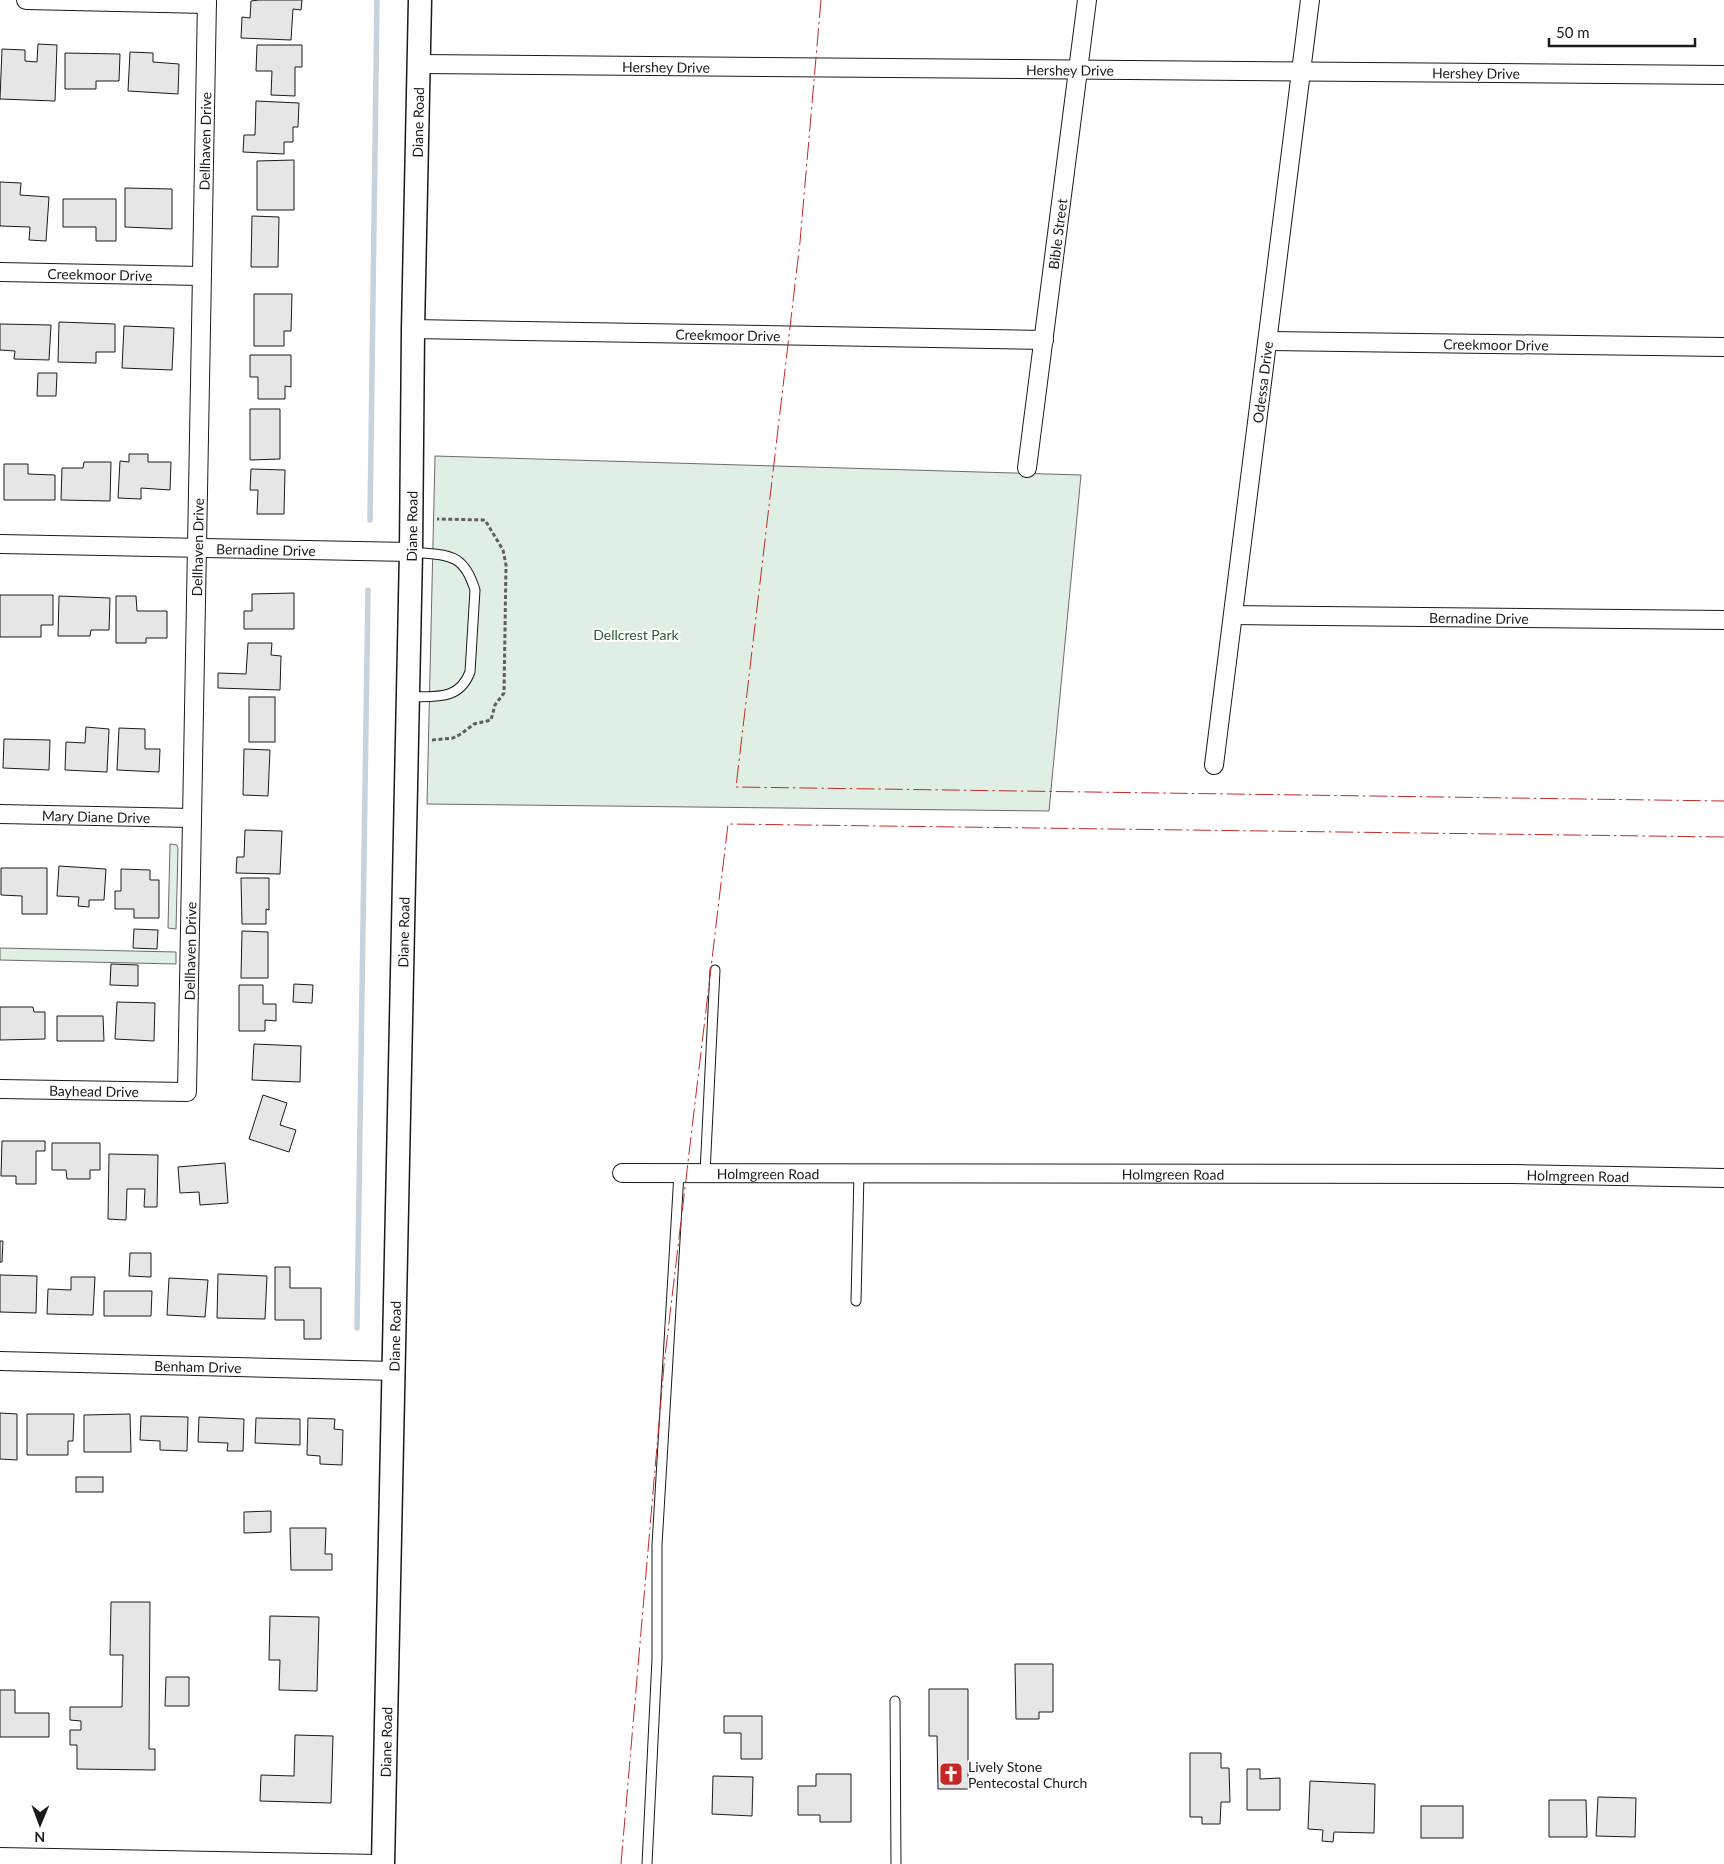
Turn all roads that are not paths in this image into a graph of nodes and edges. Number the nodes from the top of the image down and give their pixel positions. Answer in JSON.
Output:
{"nodes":[{"id":1,"x":26,"y":0,"type":"edge"},
{"id":2,"x":420,"y":0,"type":"edge"},
{"id":3,"x":1087,"y":0,"type":"edge"},
{"id":4,"x":1310,"y":0,"type":"edge"},
{"id":5,"x":207,"y":2,"type":"edge"},
{"id":6,"x":418,"y":64,"type":"junction"},
{"id":7,"x":1078,"y":69,"type":"junction"},
{"id":8,"x":1301,"y":70,"type":"junction"},
{"id":9,"x":1724,"y":75,"type":"edge"},
{"id":10,"x":0,"y":272,"type":"edge"},
{"id":11,"x":201,"y":276,"type":"junction"},
{"id":12,"x":413,"y":329,"type":"junction"},
{"id":13,"x":1044,"y":340,"type":"junction"},
{"id":14,"x":1268,"y":341,"type":"junction"},
{"id":15,"x":1724,"y":347,"type":"edge"},
{"id":16,"x":1027,"y":468,"type":"dead end"},
{"id":17,"x":0,"y":544,"type":"edge"},
{"id":18,"x":197,"y":549,"type":"junction"},
{"id":19,"x":411,"y":552,"type":"junction"},
{"id":20,"x":1233,"y":614,"type":"junction"},
{"id":21,"x":1724,"y":620,"type":"edge"},
{"id":22,"x":408,"y":697,"type":"junction"},
{"id":23,"x":1214,"y":765,"type":"dead end"},
{"id":24,"x":0,"y":814,"type":"edge"},
{"id":25,"x":192,"y":818,"type":"junction"},
{"id":26,"x":714,"y":970,"type":"dead end"},
{"id":27,"x":0,"y":1089,"type":"edge"},
{"id":28,"x":187,"y":1092,"type":"joint"},
{"id":29,"x":622,"y":1173,"type":"dead end"},
{"id":30,"x":679,"y":1173,"type":"junction"},
{"id":31,"x":705,"y":1173,"type":"junction"},
{"id":32,"x":858,"y":1173,"type":"junction"},
{"id":33,"x":1724,"y":1178,"type":"edge"},
{"id":34,"x":856,"y":1301,"type":"dead end"},
{"id":35,"x":0,"y":1361,"type":"edge"},
{"id":36,"x":394,"y":1371,"type":"junction"},
{"id":37,"x":895,"y":1701,"type":"dead end"},
{"id":38,"x":0,"y":1858,"type":"edge"},
{"id":39,"x":382,"y":1864,"type":"edge"},
{"id":40,"x":647,"y":1864,"type":"edge"},
{"id":41,"x":896,"y":1864,"type":"edge"}],
"edges":[{"from":1,"to":5,"type":"street"},
{"from":2,"to":6,"type":"street","name":"Diane Road"},
{"from":3,"to":7,"type":"street","name":"Bible Street"},
{"from":4,"to":8,"type":"street","name":"Odessa Drive"},
{"from":5,"to":11,"type":"street","name":"Dellhaven Drive"},
{"from":6,"to":7,"type":"street","name":"Hershey Drive"},
{"from":6,"to":12,"type":"street","name":"Diane Road"},
{"from":7,"to":8,"type":"street","name":"Hershey Drive"},
{"from":7,"to":13,"type":"street","name":"Bible Street"},
{"from":8,"to":9,"type":"street","name":"Hershey Drive"},
{"from":8,"to":14,"type":"street","name":"Odessa Drive"},
{"from":10,"to":11,"type":"street","name":"Creekmoor Drive"},
{"from":11,"to":18,"type":"street","name":"Dellhaven Drive"},
{"from":12,"to":13,"type":"street","name":"Creekmoor Drive"},
{"from":12,"to":19,"type":"street","name":"Diane Road"},
{"from":13,"to":16,"type":"street","name":"Bible Street"},
{"from":14,"to":15,"type":"street","name":"Creekmoor Drive"},
{"from":14,"to":20,"type":"street","name":"Odessa Drive"},
{"from":17,"to":18,"type":"street","name":"Bernadine Drive"},
{"from":18,"to":19,"type":"street","name":"Bernadine Drive"},
{"from":18,"to":25,"type":"street","name":"Dellhaven Drive"},
{"from":19,"to":22,"type":"street","name":"Diane Road"},
{"from":19,"to":22,"type":"lane"},
{"from":20,"to":21,"type":"street","name":"Bernadine Drive"},
{"from":20,"to":23,"type":"street","name":"Odessa Drive"},
{"from":22,"to":36,"type":"street","name":"Diane Road"},
{"from":24,"to":25,"type":"street","name":"Mary Diane Drive"},
{"from":25,"to":28,"type":"street","name":"Dellhaven Drive"},
{"from":26,"to":31,"type":"lane"},
{"from":27,"to":28,"type":"street","name":"Bayhead Drive"},
{"from":29,"to":30,"type":"street","name":"Holmgreen Road"},
{"from":30,"to":31,"type":"street","name":"Holmgreen Road"},
{"from":30,"to":40,"type":"lane"},
{"from":31,"to":32,"type":"street","name":"Holmgreen Road"},
{"from":32,"to":33,"type":"street","name":"Holmgreen Road"},
{"from":32,"to":34,"type":"lane"},
{"from":35,"to":36,"type":"street","name":"Benham Drive"},
{"from":36,"to":39,"type":"street","name":"Diane Road"},
{"from":37,"to":41,"type":"lane"},
{"from":38,"to":39,"type":"street"}]}
